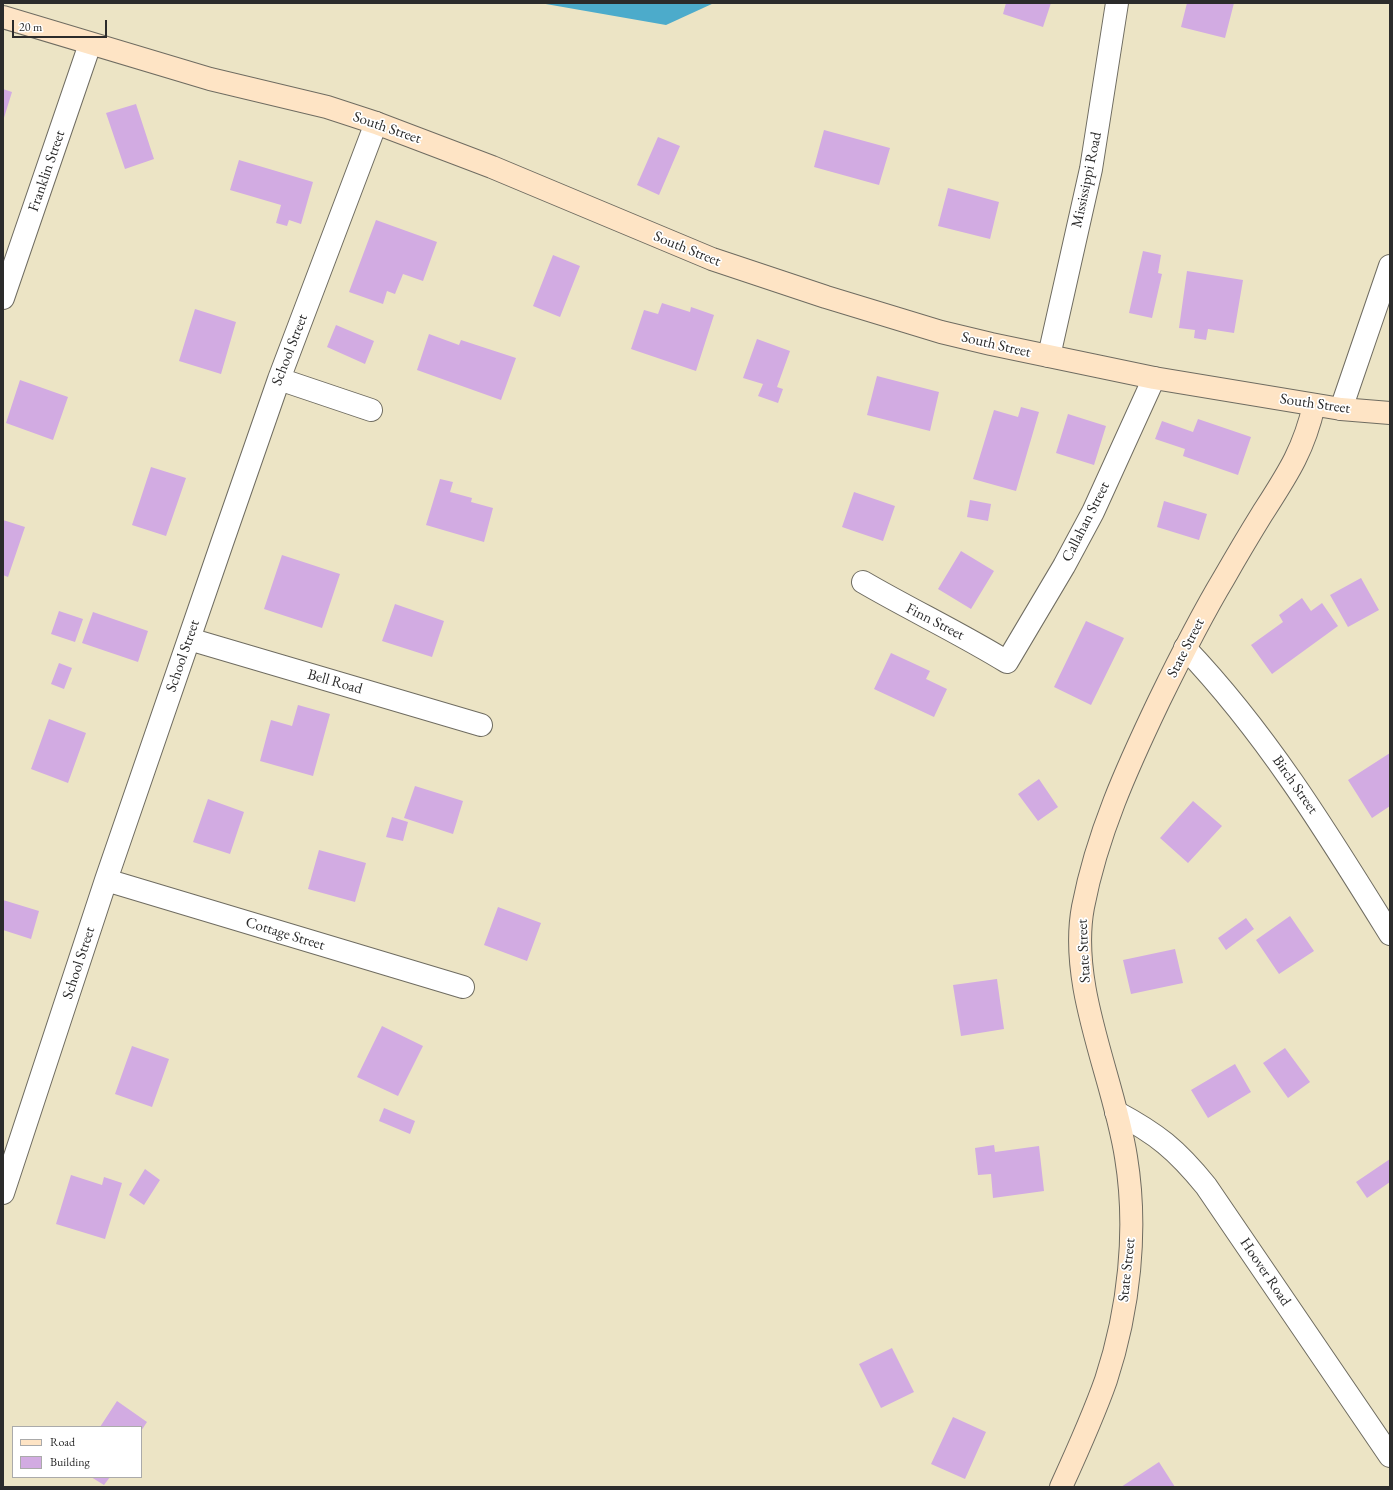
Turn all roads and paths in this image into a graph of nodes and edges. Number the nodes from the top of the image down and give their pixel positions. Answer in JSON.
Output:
{"nodes":[{"id":1,"x":1118,"y":3,"type":"edge"},
{"id":2,"x":3,"y":17,"type":"edge"},
{"id":3,"x":90,"y":44,"type":"junction"},
{"id":4,"x":376,"y":123,"type":"junction"},
{"id":5,"x":1390,"y":266,"type":"edge"},
{"id":6,"x":3,"y":298,"type":"edge"},
{"id":7,"x":1049,"y":356,"type":"junction"},
{"id":8,"x":1154,"y":378,"type":"junction"},
{"id":9,"x":279,"y":380,"type":"junction"},
{"id":10,"x":1314,"y":405,"type":"junction"},
{"id":11,"x":1341,"y":409,"type":"junction"},
{"id":12,"x":371,"y":410,"type":"dead end"},
{"id":13,"x":1390,"y":413,"type":"edge"},
{"id":14,"x":863,"y":582,"type":"dead end"},
{"id":15,"x":189,"y":639,"type":"junction"},
{"id":16,"x":1185,"y":648,"type":"junction"},
{"id":17,"x":1008,"y":662,"type":"joint"},
{"id":18,"x":480,"y":725,"type":"dead end"},
{"id":19,"x":106,"y":880,"type":"junction"},
{"id":20,"x":1390,"y":934,"type":"edge"},
{"id":21,"x":463,"y":987,"type":"dead end"},
{"id":22,"x":1116,"y":1112,"type":"junction"},
{"id":23,"x":3,"y":1193,"type":"edge"},
{"id":24,"x":1390,"y":1456,"type":"edge"},
{"id":25,"x":1061,"y":1487,"type":"edge"}],
"edges":[{"from":1,"to":7,"type":"street","name":"Mississippi Road"},
{"from":2,"to":3,"type":"street","name":"South Street"},
{"from":3,"to":4,"type":"street","name":"South Street"},
{"from":3,"to":6,"type":"street","name":"Franklin Street"},
{"from":4,"to":7,"type":"street","name":"South Street"},
{"from":4,"to":9,"type":"street","name":"School Street"},
{"from":5,"to":11,"type":"street"},
{"from":7,"to":8,"type":"street","name":"South Street"},
{"from":8,"to":10,"type":"street","name":"South Street"},
{"from":8,"to":17,"type":"street","name":"Callahan Street"},
{"from":9,"to":12,"type":"street"},
{"from":9,"to":15,"type":"street","name":"School Street"},
{"from":10,"to":11,"type":"street","name":"South Street"},
{"from":10,"to":16,"type":"street","name":"State Street"},
{"from":11,"to":13,"type":"street","name":"South Street"},
{"from":14,"to":17,"type":"street","name":"Finn Street"},
{"from":15,"to":18,"type":"street","name":"Bell Road"},
{"from":15,"to":19,"type":"street","name":"School Street"},
{"from":16,"to":20,"type":"street","name":"Birch Street"},
{"from":16,"to":22,"type":"street","name":"State Street"},
{"from":19,"to":21,"type":"street","name":"Cottage Street"},
{"from":19,"to":23,"type":"street","name":"School Street"},
{"from":22,"to":24,"type":"street","name":"Hoover Road"},
{"from":22,"to":25,"type":"street","name":"State Street"}]}
